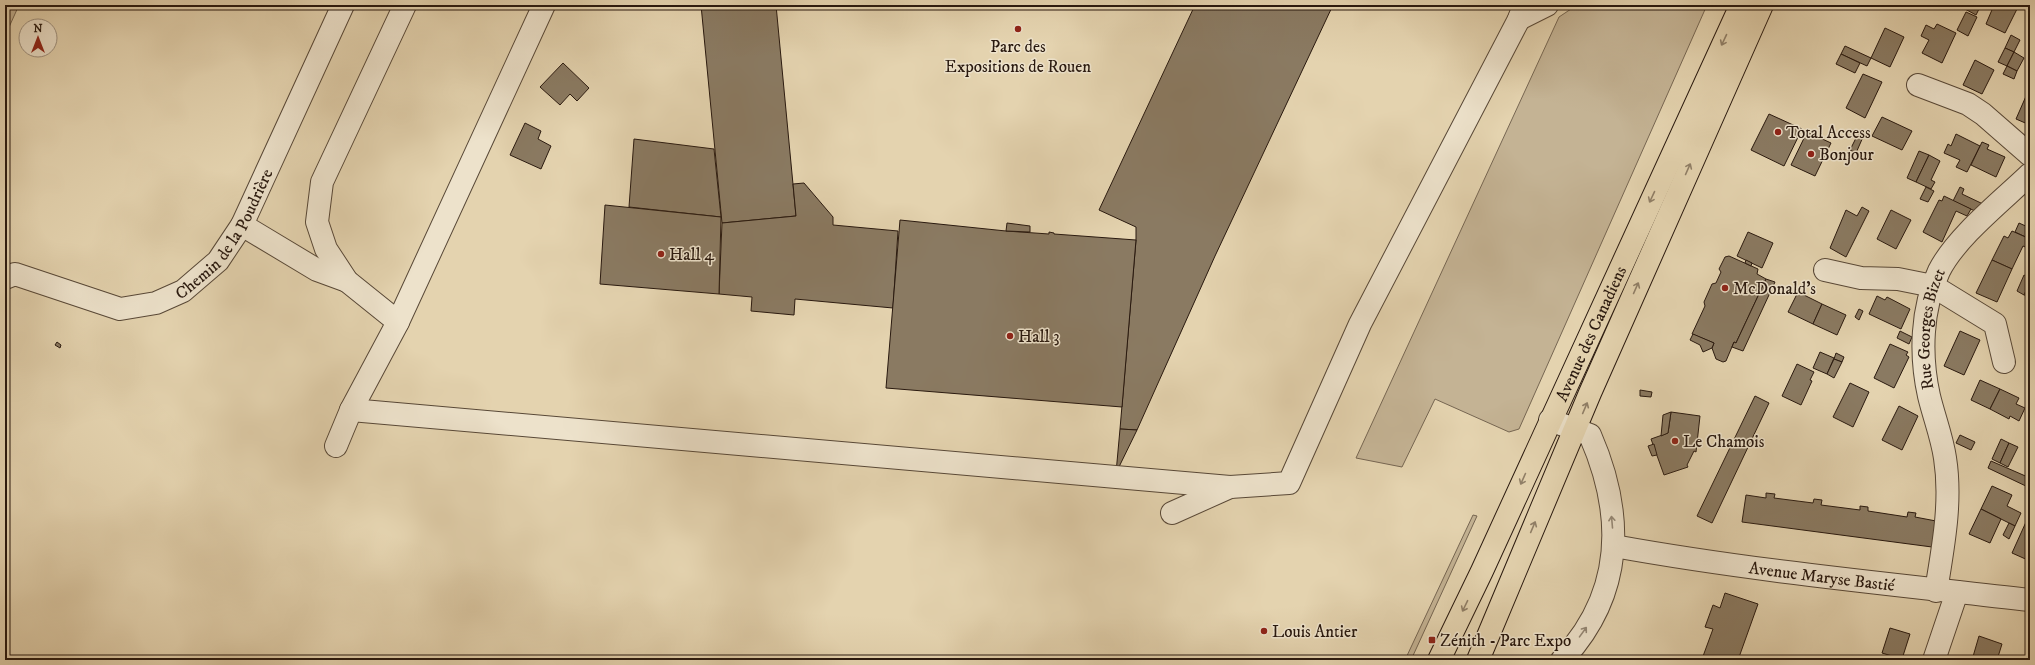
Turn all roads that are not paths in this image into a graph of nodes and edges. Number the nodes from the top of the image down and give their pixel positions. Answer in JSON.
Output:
{"nodes":[{"id":1,"x":343,"y":5,"type":"edge"},
{"id":2,"x":405,"y":5,"type":"edge"},
{"id":3,"x":544,"y":5,"type":"edge"},
{"id":4,"x":1547,"y":5,"type":"edge"},
{"id":5,"x":1741,"y":5,"type":"edge"},
{"id":6,"x":1762,"y":5,"type":"edge"},
{"id":7,"x":1522,"y":12,"type":"edge"},
{"id":8,"x":1918,"y":85,"type":"dead end"},
{"id":9,"x":2030,"y":155,"type":"edge"},
{"id":10,"x":2030,"y":174,"type":"edge"},
{"id":11,"x":242,"y":225,"type":"junction"},
{"id":12,"x":1824,"y":270,"type":"dead end"},
{"id":13,"x":5,"y":278,"type":"edge"},
{"id":14,"x":347,"y":281,"type":"junction"},
{"id":15,"x":1933,"y":286,"type":"junction"},
{"id":16,"x":398,"y":322,"type":"junction"},
{"id":17,"x":2004,"y":362,"type":"dead end"},
{"id":18,"x":351,"y":410,"type":"junction"},
{"id":19,"x":1550,"y":420,"type":"junction"},
{"id":20,"x":1575,"y":430,"type":"junction"},
{"id":21,"x":336,"y":446,"type":"dead end"},
{"id":22,"x":1230,"y":487,"type":"junction"},
{"id":23,"x":1172,"y":513,"type":"dead end"},
{"id":24,"x":1614,"y":546,"type":"junction"},
{"id":25,"x":1946,"y":591,"type":"junction"},
{"id":26,"x":2030,"y":600,"type":"edge"},
{"id":27,"x":1439,"y":660,"type":"edge"},
{"id":28,"x":1478,"y":660,"type":"edge"},
{"id":29,"x":1562,"y":660,"type":"edge"},
{"id":30,"x":1934,"y":660,"type":"edge"}],
"edges":[{"from":1,"to":11,"type":"street","name":"Chemin de la Poudrière"},
{"from":2,"to":14,"type":"street"},
{"from":3,"to":16,"type":"street"},
{"from":4,"to":7,"type":"street"},
{"from":5,"to":19,"type":"main road","name":"Avenue des Canadiens","one_way":true},
{"from":20,"to":6,"type":"main road","name":"Avenue des Canadiens","one_way":true},
{"from":7,"to":22,"type":"street"},
{"from":8,"to":9,"type":"street"},
{"from":10,"to":15,"type":"street","name":"Rue Georges Bizet"},
{"from":11,"to":13,"type":"street","name":"Chemin de la Poudrière"},
{"from":11,"to":14,"type":"street"},
{"from":12,"to":15,"type":"street"},
{"from":14,"to":16,"type":"street"},
{"from":15,"to":17,"type":"street"},
{"from":15,"to":25,"type":"street","name":"Rue Georges Bizet"},
{"from":16,"to":18,"type":"street"},
{"from":18,"to":21,"type":"street"},
{"from":18,"to":22,"type":"street"},
{"from":19,"to":20,"type":"street"},
{"from":19,"to":27,"type":"main road","name":"Avenue des Canadiens","one_way":true},
{"from":24,"to":20,"type":"street","one_way":true},
{"from":28,"to":20,"type":"main road","name":"Avenue des Canadiens","one_way":true},
{"from":22,"to":23,"type":"street"},
{"from":24,"to":25,"type":"street","name":"Avenue Maryse Bastié"},
{"from":29,"to":24,"type":"street","one_way":true},
{"from":25,"to":26,"type":"street","name":"Avenue Maryse Bastié"},
{"from":25,"to":30,"type":"street","name":"Rue Georges Bizet"}]}
